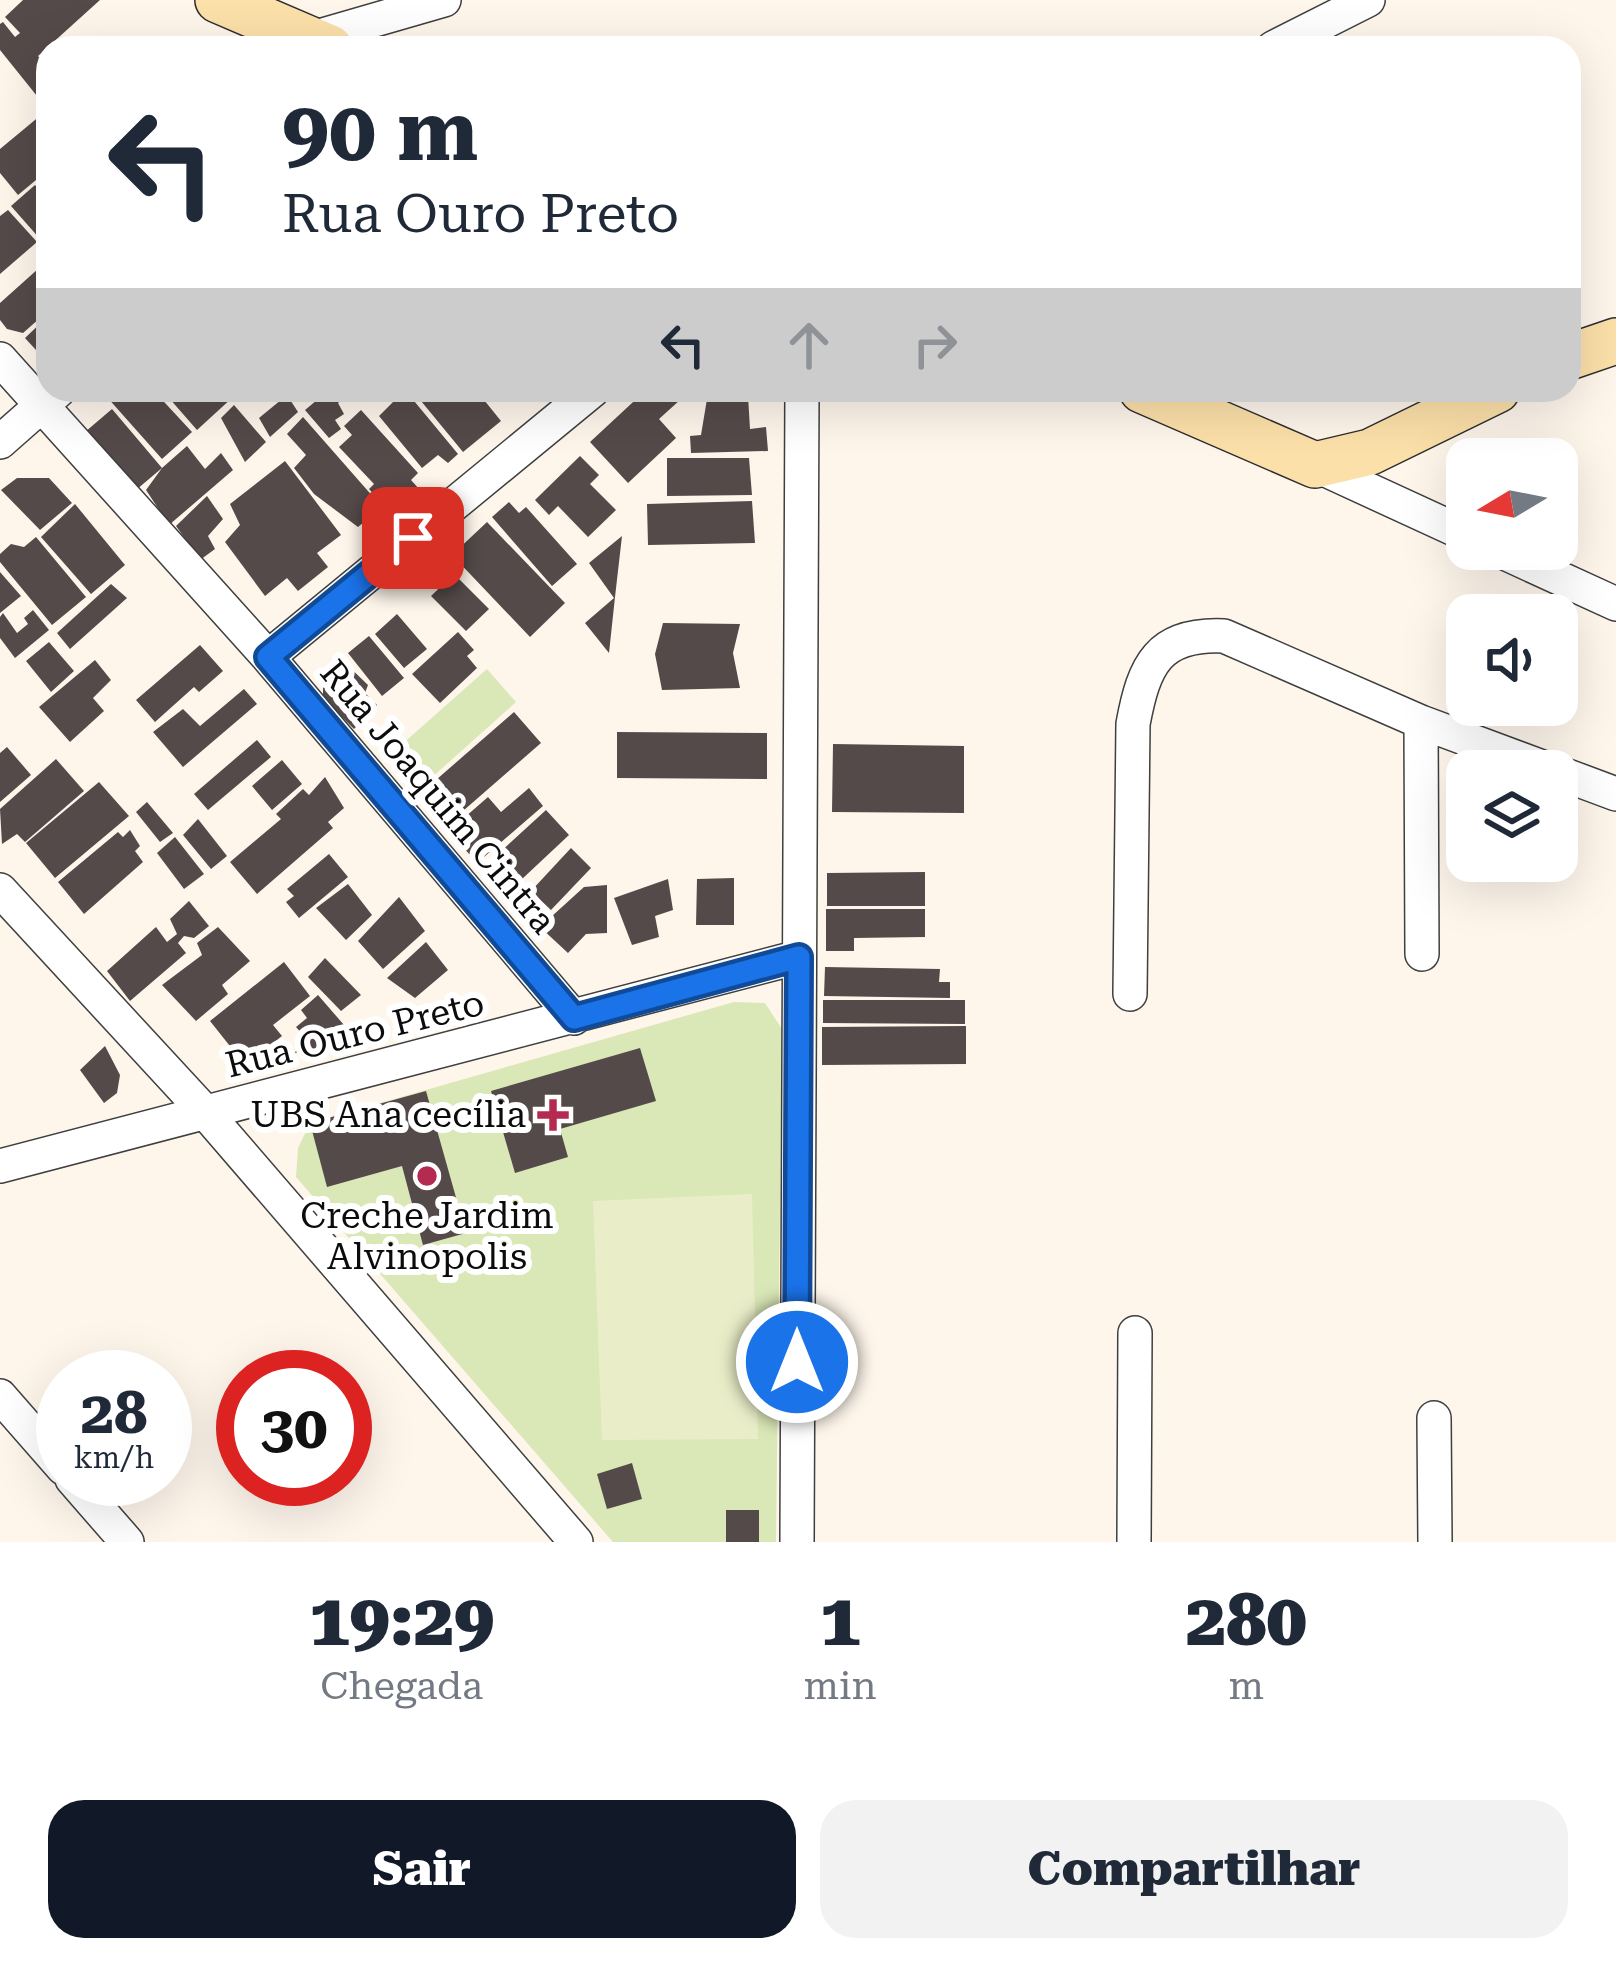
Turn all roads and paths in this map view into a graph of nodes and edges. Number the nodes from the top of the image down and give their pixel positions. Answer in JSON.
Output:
{"nodes":[{"id":1,"x":218,"y":0,"type":"edge"},
{"id":2,"x":444,"y":0,"type":"edge"},
{"id":3,"x":1368,"y":0,"type":"edge"},
{"id":4,"x":301,"y":36,"type":"edge"},
{"id":5,"x":343,"y":36,"type":"edge"},
{"id":6,"x":1297,"y":36,"type":"edge"},
{"id":7,"x":1616,"y":341,"type":"edge"},
{"id":8,"x":1581,"y":353,"type":"edge"},
{"id":9,"x":0,"y":359,"type":"edge"},
{"id":10,"x":36,"y":387,"type":"edge"},
{"id":11,"x":45,"y":402,"type":"edge"},
{"id":12,"x":53,"y":402,"type":"edge"},
{"id":13,"x":578,"y":402,"type":"edge"},
{"id":14,"x":802,"y":402,"type":"edge"},
{"id":15,"x":1170,"y":402,"type":"edge"},
{"id":16,"x":1472,"y":402,"type":"edge"},
{"id":17,"x":0,"y":442,"type":"edge"},
{"id":18,"x":1315,"y":465,"type":"junction"},
{"id":19,"x":1446,"y":526,"type":"edge"},
{"id":20,"x":1542,"y":570,"type":"edge"},
{"id":21,"x":1616,"y":604,"type":"edge"},
{"id":22,"x":268,"y":657,"type":"junction"},
{"id":23,"x":1421,"y":722,"type":"junction"},
{"id":24,"x":1496,"y":750,"type":"edge"},
{"id":25,"x":1578,"y":780,"type":"edge"},
{"id":26,"x":1616,"y":794,"type":"edge"},
{"id":27,"x":0,"y":890,"type":"edge"},
{"id":28,"x":1422,"y":954,"type":"dead end"},
{"id":29,"x":799,"y":957,"type":"junction"},
{"id":30,"x":1130,"y":994,"type":"dead end"},
{"id":31,"x":574,"y":1018,"type":"junction"},
{"id":32,"x":205,"y":1112,"type":"junction"},
{"id":33,"x":0,"y":1166,"type":"edge"},
{"id":34,"x":1136,"y":1333,"type":"dead end"},
{"id":35,"x":0,"y":1396,"type":"edge"},
{"id":36,"x":1434,"y":1418,"type":"dead end"},
{"id":37,"x":36,"y":1437,"type":"edge"},
{"id":38,"x":96,"y":1506,"type":"edge"},
{"id":39,"x":128,"y":1542,"type":"edge"},
{"id":40,"x":576,"y":1542,"type":"edge"},
{"id":41,"x":796,"y":1542,"type":"edge"},
{"id":42,"x":1134,"y":1542,"type":"edge"},
{"id":43,"x":1435,"y":1542,"type":"edge"}],
"edges":[{"from":1,"to":4,"type":"main road"},
{"from":2,"to":5,"type":"street"},
{"from":3,"to":6,"type":"street"},
{"from":7,"to":8,"type":"main road"},
{"from":9,"to":10,"type":"street","name":"Rua Joaquim Cintra"},
{"from":11,"to":17,"type":"street"},
{"from":12,"to":22,"type":"street","name":"Rua Joaquim Cintra"},
{"from":13,"to":22,"type":"street"},
{"from":14,"to":29,"type":"street"},
{"from":15,"to":18,"type":"main road"},
{"from":16,"to":18,"type":"main road"},
{"from":18,"to":19,"type":"street"},
{"from":20,"to":21,"type":"street"},
{"from":22,"to":31,"type":"street","name":"Rua Joaquim Cintra"},
{"from":23,"to":24,"type":"street"},
{"from":23,"to":28,"type":"street"},
{"from":23,"to":30,"type":"street"},
{"from":25,"to":26,"type":"street"},
{"from":27,"to":32,"type":"street"},
{"from":29,"to":31,"type":"street","name":"Rua Ouro Preto"},
{"from":29,"to":41,"type":"street"},
{"from":31,"to":32,"type":"street","name":"Rua Ouro Preto"},
{"from":32,"to":33,"type":"street","name":"Rua Ouro Preto"},
{"from":32,"to":40,"type":"street"},
{"from":34,"to":42,"type":"street"},
{"from":35,"to":37,"type":"street"},
{"from":36,"to":43,"type":"street"},
{"from":38,"to":39,"type":"street"}]}
